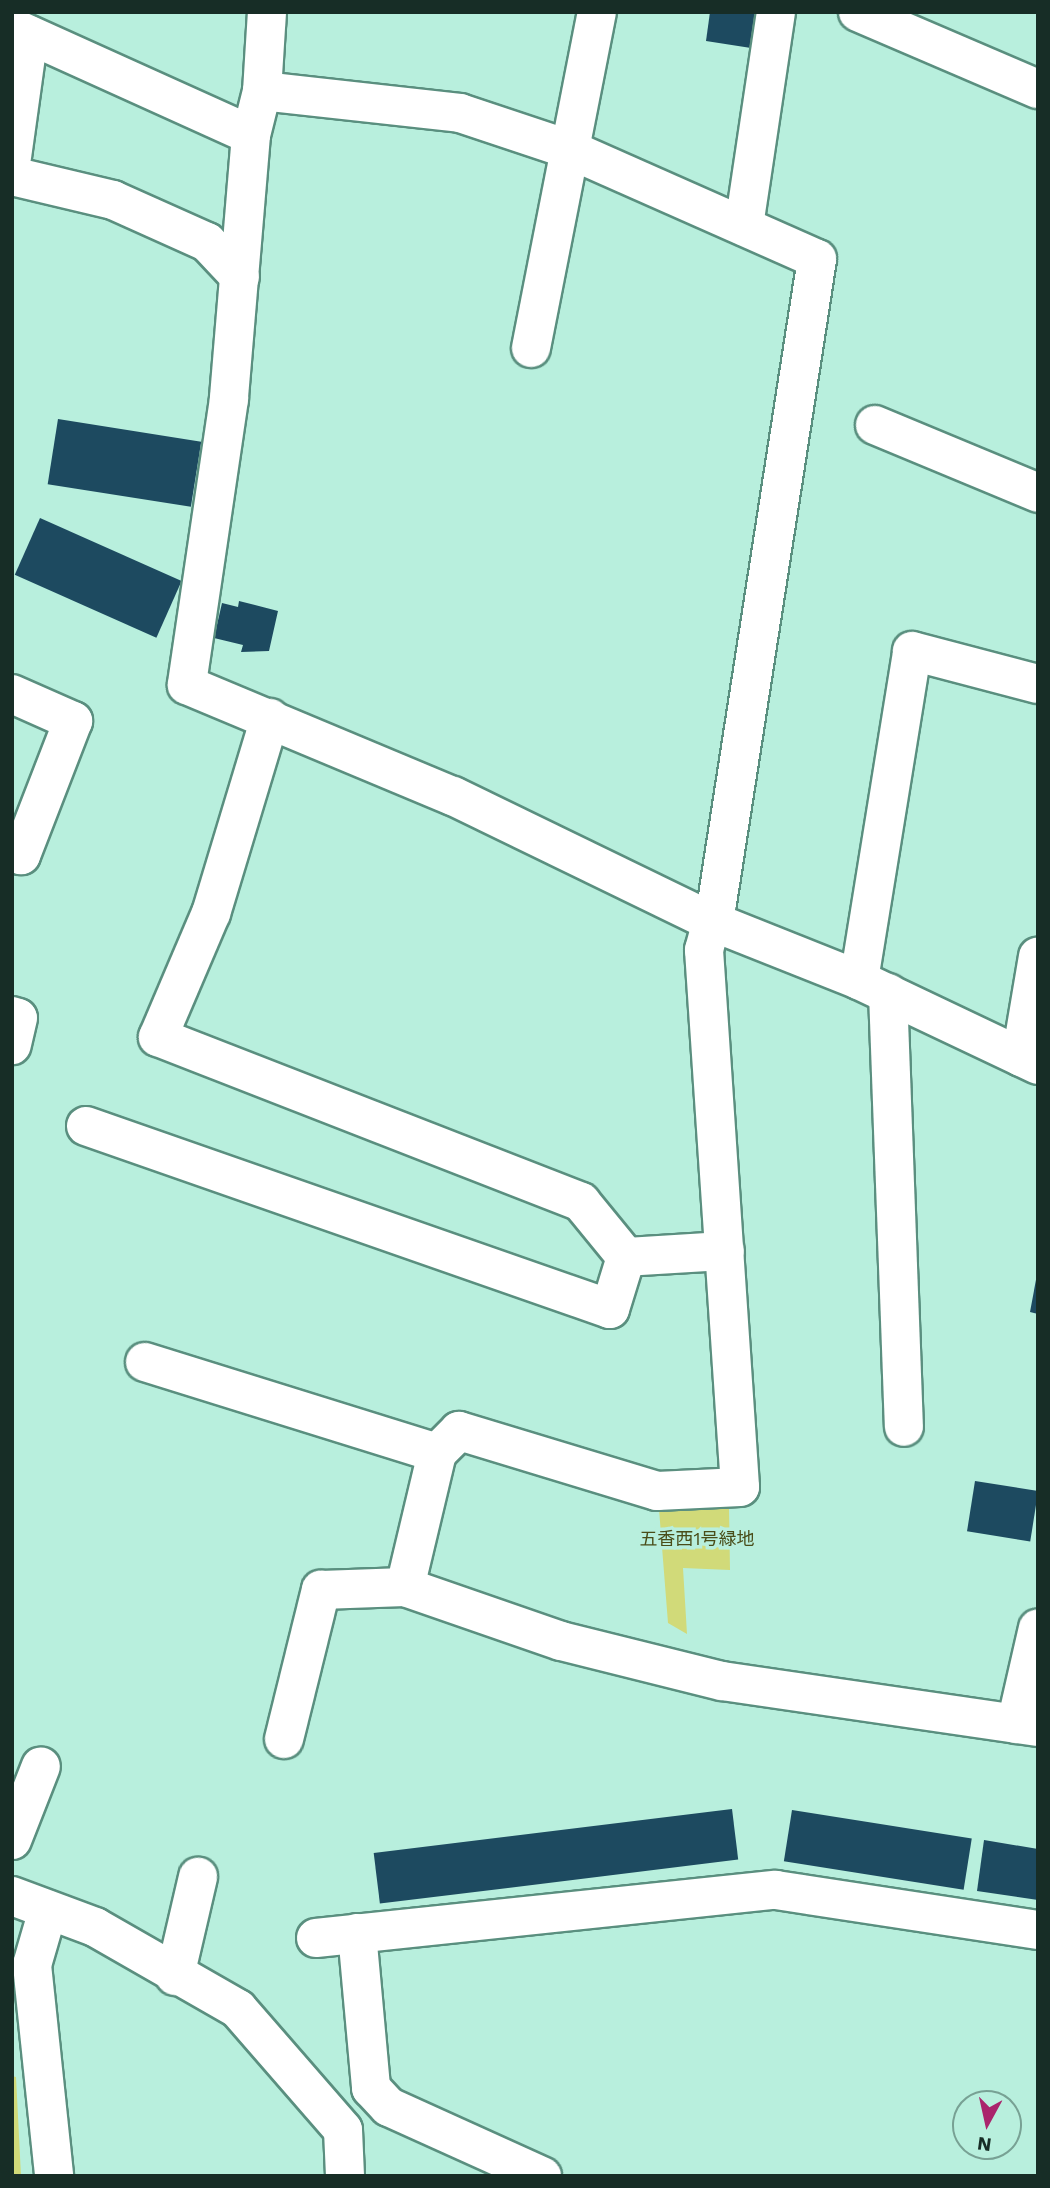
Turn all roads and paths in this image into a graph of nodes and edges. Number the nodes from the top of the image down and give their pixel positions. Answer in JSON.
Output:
{"nodes":[{"id":1,"x":267,"y":12,"type":"edge"},
{"id":2,"x":597,"y":12,"type":"edge"},
{"id":3,"x":776,"y":12,"type":"edge"},
{"id":4,"x":858,"y":12,"type":"edge"},
{"id":5,"x":21,"y":31,"type":"edge"},
{"id":6,"x":1038,"y":89,"type":"edge"},
{"id":7,"x":262,"y":91,"type":"junction"},
{"id":8,"x":251,"y":135,"type":"junction"},
{"id":9,"x":571,"y":150,"type":"junction"},
{"id":10,"x":12,"y":157,"type":"edge"},
{"id":11,"x":12,"y":176,"type":"edge"},
{"id":12,"x":744,"y":226,"type":"junction"},
{"id":13,"x":240,"y":277,"type":"junction"},
{"id":14,"x":531,"y":348,"type":"dead end"},
{"id":15,"x":875,"y":425,"type":"dead end"},
{"id":16,"x":1038,"y":493,"type":"edge"},
{"id":17,"x":1038,"y":684,"type":"edge"},
{"id":18,"x":12,"y":694,"type":"edge"},
{"id":19,"x":270,"y":718,"type":"junction"},
{"id":20,"x":12,"y":853,"type":"edge"},
{"id":21,"x":710,"y":921,"type":"junction"},
{"id":22,"x":1038,"y":956,"type":"edge"},
{"id":23,"x":874,"y":987,"type":"junction"},
{"id":24,"x":12,"y":1017,"type":"edge"},
{"id":25,"x":12,"y":1045,"type":"edge"},
{"id":26,"x":1029,"y":1061,"type":"edge"},
{"id":27,"x":86,"y":1126,"type":"dead end"},
{"id":28,"x":725,"y":1251,"type":"junction"},
{"id":29,"x":626,"y":1257,"type":"junction"},
{"id":30,"x":145,"y":1362,"type":"dead end"},
{"id":31,"x":904,"y":1427,"type":"dead end"},
{"id":32,"x":438,"y":1453,"type":"junction"},
{"id":33,"x":405,"y":1587,"type":"junction"},
{"id":34,"x":1038,"y":1628,"type":"edge"},
{"id":35,"x":1027,"y":1726,"type":"edge"},
{"id":36,"x":284,"y":1739,"type":"dead end"},
{"id":37,"x":41,"y":1766,"type":"dead end"},
{"id":38,"x":12,"y":1840,"type":"edge"},
{"id":39,"x":198,"y":1877,"type":"dead end"},
{"id":40,"x":12,"y":1896,"type":"edge"},
{"id":41,"x":48,"y":1910,"type":"junction"},
{"id":42,"x":1038,"y":1930,"type":"edge"},
{"id":43,"x":358,"y":1933,"type":"junction"},
{"id":44,"x":316,"y":1938,"type":"dead end"},
{"id":45,"x":175,"y":1976,"type":"junction"},
{"id":46,"x":54,"y":2176,"type":"edge"},
{"id":47,"x":345,"y":2176,"type":"edge"},
{"id":48,"x":542,"y":2176,"type":"edge"}],
"edges":[{"from":1,"to":7,"type":"street"},
{"from":2,"to":9,"type":"street"},
{"from":3,"to":12,"type":"street"},
{"from":4,"to":6,"type":"street"},
{"from":5,"to":8,"type":"street"},
{"from":5,"to":10,"type":"street"},
{"from":7,"to":8,"type":"street"},
{"from":7,"to":9,"type":"street"},
{"from":8,"to":13,"type":"street"},
{"from":9,"to":12,"type":"street"},
{"from":9,"to":14,"type":"street"},
{"from":11,"to":13,"type":"street"},
{"from":12,"to":21,"type":"street"},
{"from":13,"to":19,"type":"street"},
{"from":15,"to":16,"type":"street"},
{"from":17,"to":23,"type":"street"},
{"from":18,"to":20,"type":"street"},
{"from":19,"to":21,"type":"street"},
{"from":19,"to":29,"type":"street"},
{"from":21,"to":23,"type":"street"},
{"from":21,"to":28,"type":"street"},
{"from":22,"to":26,"type":"street"},
{"from":23,"to":26,"type":"street"},
{"from":23,"to":31,"type":"street"},
{"from":24,"to":25,"type":"street"},
{"from":27,"to":29,"type":"street"},
{"from":28,"to":29,"type":"street"},
{"from":28,"to":32,"type":"street"},
{"from":30,"to":32,"type":"street"},
{"from":32,"to":33,"type":"street"},
{"from":33,"to":35,"type":"street"},
{"from":33,"to":36,"type":"street"},
{"from":34,"to":35,"type":"street"},
{"from":37,"to":38,"type":"street"},
{"from":39,"to":45,"type":"street"},
{"from":40,"to":41,"type":"street"},
{"from":41,"to":45,"type":"street"},
{"from":41,"to":46,"type":"street"},
{"from":42,"to":43,"type":"street"},
{"from":43,"to":44,"type":"street"},
{"from":43,"to":48,"type":"street"},
{"from":45,"to":47,"type":"street"}]}
